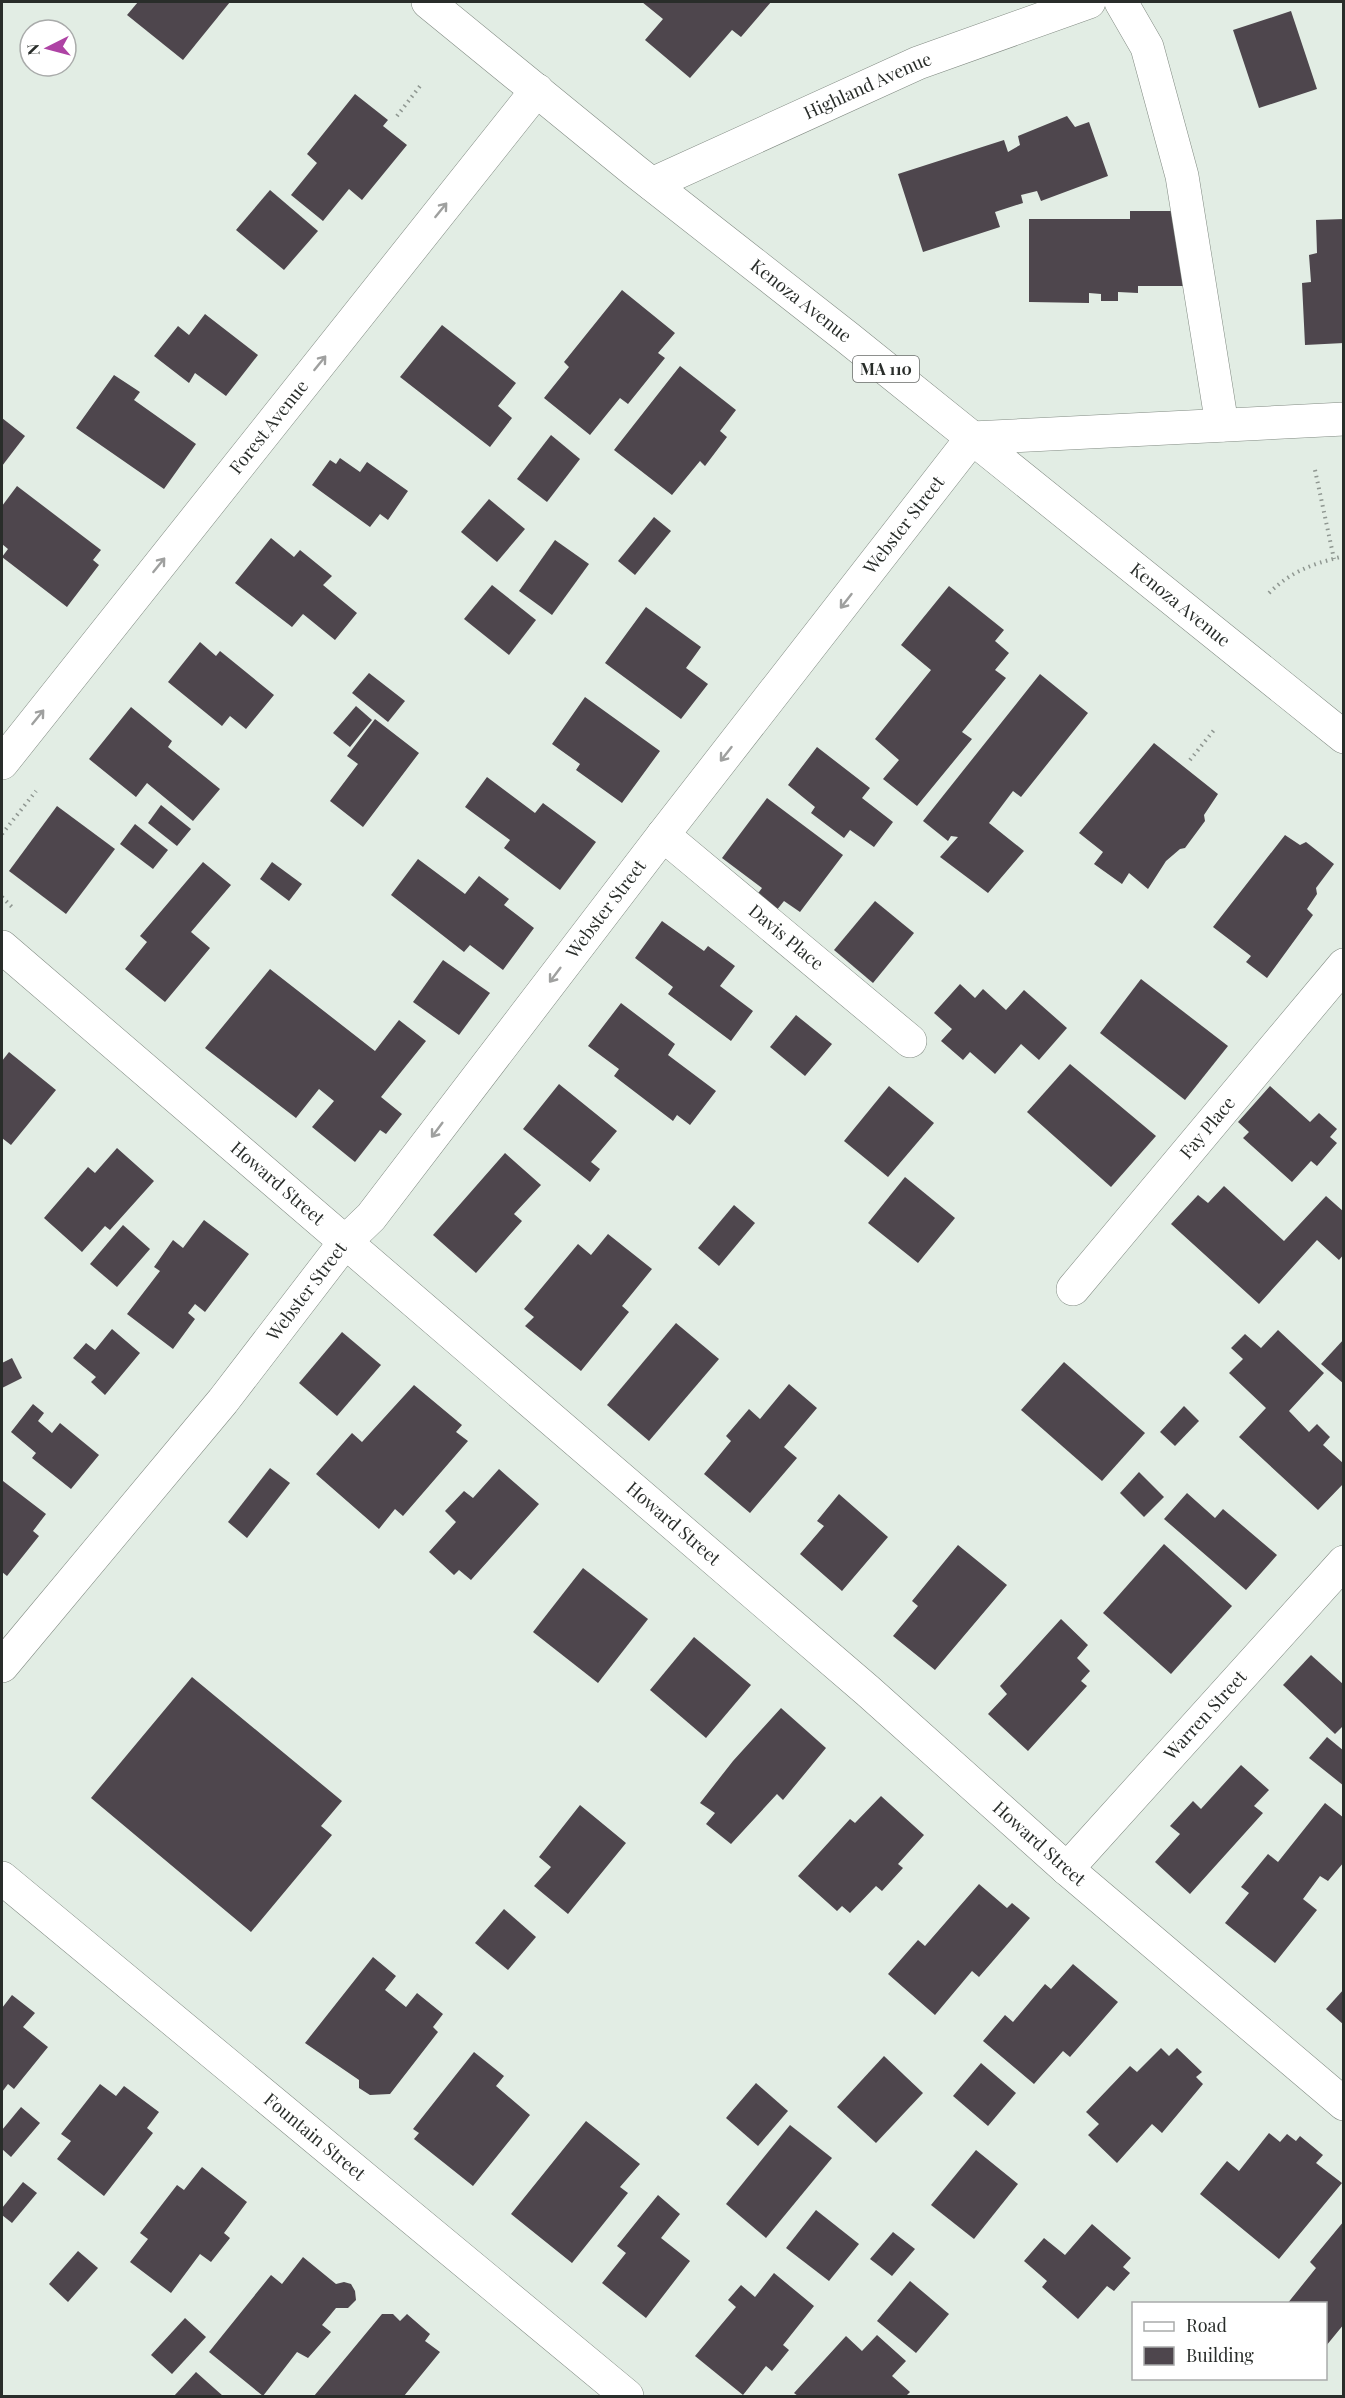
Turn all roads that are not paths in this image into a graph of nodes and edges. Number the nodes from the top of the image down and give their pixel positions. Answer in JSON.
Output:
{"nodes":[{"id":1,"x":428,"y":2,"type":"edge"},
{"id":2,"x":1089,"y":2,"type":"edge"},
{"id":3,"x":1121,"y":2,"type":"edge"},
{"id":4,"x":537,"y":90,"type":"junction"},
{"id":5,"x":652,"y":183,"type":"junction"},
{"id":6,"x":1344,"y":419,"type":"edge"},
{"id":7,"x":1222,"y":425,"type":"junction"},
{"id":8,"x":972,"y":438,"type":"junction"},
{"id":9,"x":1344,"y":737,"type":"edge"},
{"id":10,"x":2,"y":763,"type":"edge"},
{"id":11,"x":663,"y":835,"type":"junction"},
{"id":12,"x":2,"y":946,"type":"edge"},
{"id":13,"x":1344,"y":965,"type":"edge"},
{"id":14,"x":910,"y":1041,"type":"dead end"},
{"id":15,"x":345,"y":1242,"type":"junction"},
{"id":16,"x":1073,"y":1289,"type":"dead end"},
{"id":17,"x":1344,"y":1562,"type":"edge"},
{"id":18,"x":2,"y":1666,"type":"edge"},
{"id":19,"x":1066,"y":1869,"type":"junction"},
{"id":20,"x":2,"y":1878,"type":"edge"},
{"id":21,"x":1344,"y":2104,"type":"edge"},
{"id":22,"x":627,"y":2397,"type":"edge"}],
"edges":[{"from":1,"to":4,"type":"street","name":"Kenoza Avenue","number":"MA 110"},
{"from":2,"to":5,"type":"street","name":"Highland Avenue"},
{"from":3,"to":7,"type":"street"},
{"from":4,"to":5,"type":"street","name":"Kenoza Avenue","number":"MA 110"},
{"from":10,"to":4,"type":"street","name":"Forest Avenue","one_way":true},
{"from":5,"to":8,"type":"street","name":"Kenoza Avenue","number":"MA 110"},
{"from":6,"to":7,"type":"street"},
{"from":7,"to":8,"type":"street"},
{"from":8,"to":9,"type":"street","name":"Kenoza Avenue","number":"MA 110"},
{"from":8,"to":11,"type":"street","name":"Webster Street","one_way":true},
{"from":11,"to":14,"type":"street","name":"Davis Place"},
{"from":11,"to":15,"type":"street","name":"Webster Street","one_way":true},
{"from":12,"to":15,"type":"street","name":"Howard Street"},
{"from":13,"to":16,"type":"street","name":"Fay Place"},
{"from":15,"to":18,"type":"street","name":"Webster Street"},
{"from":15,"to":19,"type":"street","name":"Howard Street"},
{"from":17,"to":19,"type":"street","name":"Warren Street"},
{"from":19,"to":21,"type":"street","name":"Howard Street"},
{"from":20,"to":22,"type":"street","name":"Fountain Street"}]}
